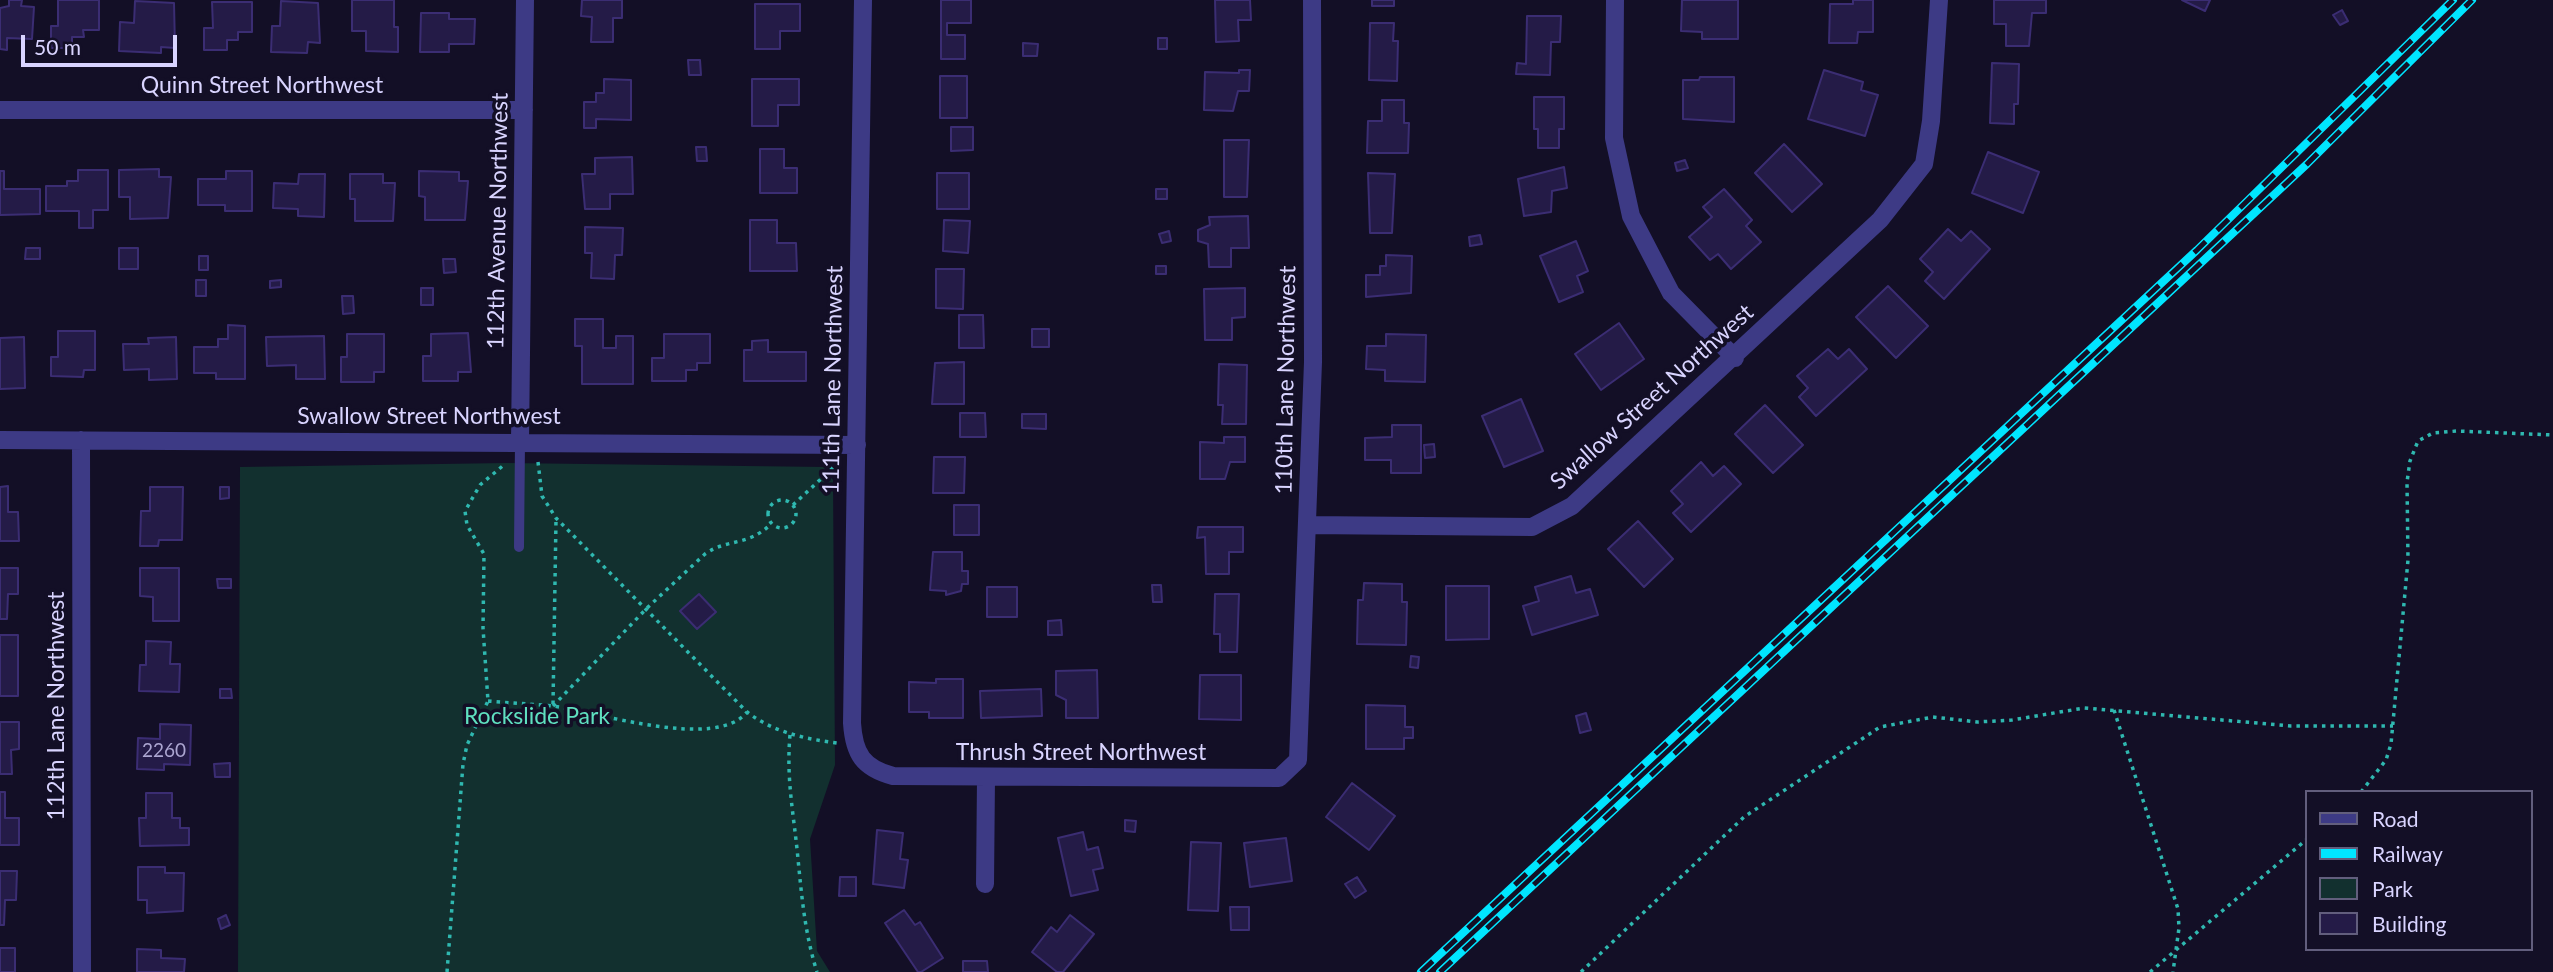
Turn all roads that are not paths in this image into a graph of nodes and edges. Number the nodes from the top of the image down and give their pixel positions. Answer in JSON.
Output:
{"nodes":[{"id":1,"x":525,"y":0,"type":"edge"},
{"id":2,"x":863,"y":0,"type":"edge"},
{"id":3,"x":1312,"y":0,"type":"edge"},
{"id":4,"x":1615,"y":0,"type":"edge"},
{"id":5,"x":1939,"y":0,"type":"edge"},
{"id":6,"x":0,"y":110,"type":"edge"},
{"id":7,"x":524,"y":110,"type":"junction"},
{"id":8,"x":1735,"y":358,"type":"junction"},
{"id":9,"x":0,"y":440,"type":"edge"},
{"id":10,"x":81,"y":440,"type":"junction"},
{"id":11,"x":520,"y":442,"type":"junction"},
{"id":12,"x":857,"y":444,"type":"junction"},
{"id":13,"x":1307,"y":525,"type":"junction"},
{"id":14,"x":519,"y":547,"type":"dead end"},
{"id":15,"x":860,"y":760,"type":"joint"},
{"id":16,"x":1298,"y":760,"type":"joint"},
{"id":17,"x":986,"y":778,"type":"junction"},
{"id":18,"x":985,"y":884,"type":"dead end"},
{"id":19,"x":82,"y":972,"type":"edge"}],
"edges":[{"from":1,"to":7,"type":"street","name":"112th Avenue Northwest"},
{"from":2,"to":12,"type":"street","name":"111th Lane Northwest"},
{"from":3,"to":13,"type":"street","name":"110th Lane Northwest"},
{"from":4,"to":8,"type":"street"},
{"from":5,"to":8,"type":"street","name":"Swallow Street Northwest"},
{"from":6,"to":7,"type":"street","name":"Quinn Street Northwest"},
{"from":7,"to":11,"type":"street","name":"112th Avenue Northwest"},
{"from":8,"to":13,"type":"street","name":"Swallow Street Northwest"},
{"from":9,"to":10,"type":"street","name":"Swallow Street Northwest"},
{"from":10,"to":11,"type":"street","name":"Swallow Street Northwest"},
{"from":10,"to":19,"type":"street","name":"112th Lane Northwest"},
{"from":11,"to":12,"type":"street","name":"Swallow Street Northwest"},
{"from":11,"to":14,"type":"lane"},
{"from":12,"to":15,"type":"street","name":"111th Lane Northwest"},
{"from":13,"to":16,"type":"street","name":"110th Lane Northwest"},
{"from":15,"to":17,"type":"street","name":"Thrush Street Northwest"},
{"from":16,"to":17,"type":"street","name":"Thrush Street Northwest"},
{"from":17,"to":18,"type":"street"}]}
